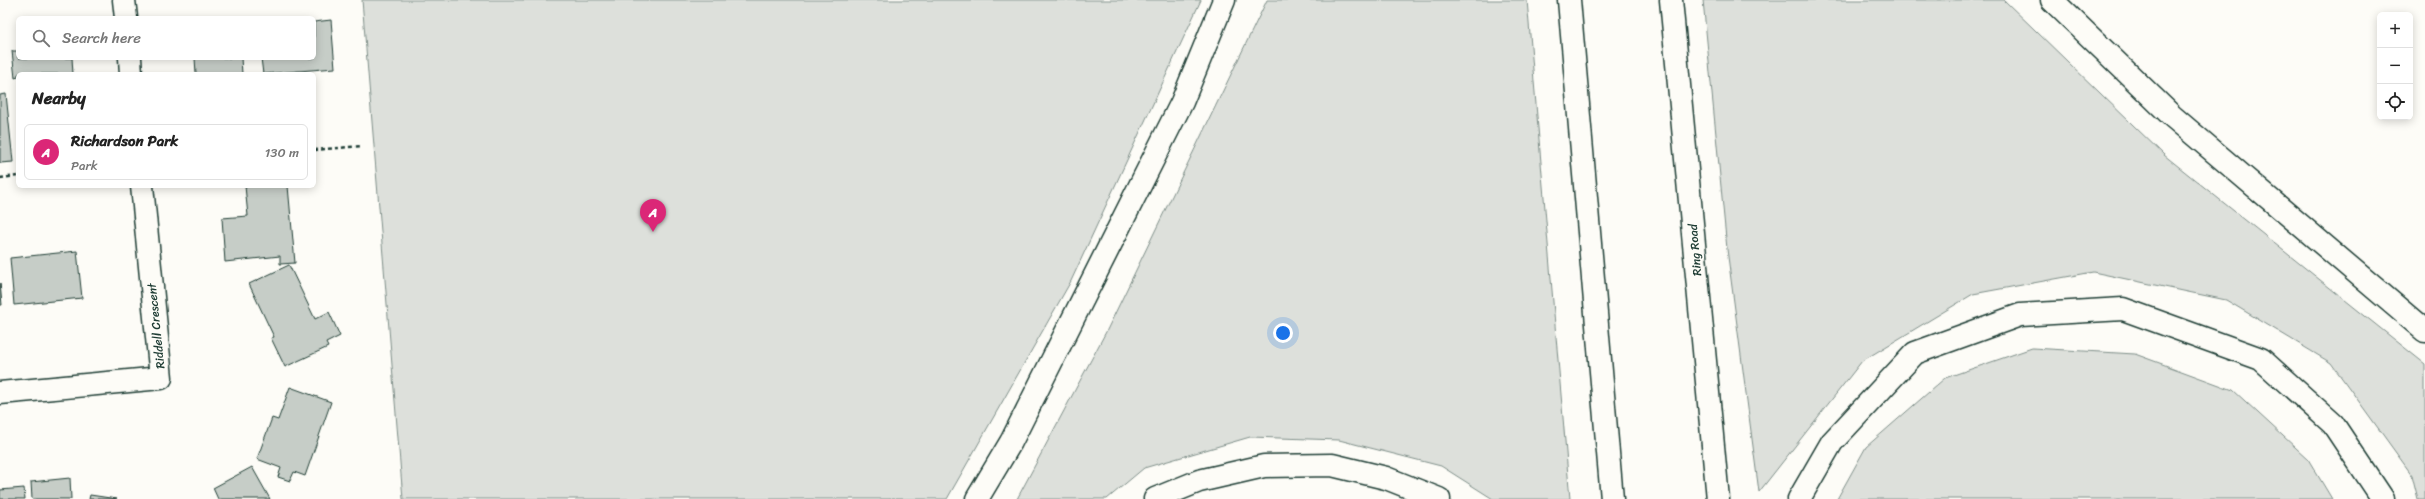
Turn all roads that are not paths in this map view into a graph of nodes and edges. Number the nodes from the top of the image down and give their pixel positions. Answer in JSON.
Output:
{"nodes":[{"id":1,"x":124,"y":0,"type":"edge"},
{"id":2,"x":1224,"y":0,"type":"edge"},
{"id":3,"x":1570,"y":0,"type":"edge"},
{"id":4,"x":1671,"y":0,"type":"edge"},
{"id":5,"x":2052,"y":0,"type":"edge"},
{"id":6,"x":126,"y":16,"type":"edge"},
{"id":7,"x":130,"y":60,"type":"edge"},
{"id":8,"x":131,"y":72,"type":"edge"},
{"id":9,"x":142,"y":188,"type":"edge"},
{"id":10,"x":2425,"y":331,"type":"edge"},
{"id":11,"x":0,"y":393,"type":"edge"},
{"id":12,"x":977,"y":499,"type":"edge"},
{"id":13,"x":1155,"y":499,"type":"edge"},
{"id":14,"x":1439,"y":499,"type":"edge"},
{"id":15,"x":1612,"y":499,"type":"edge"},
{"id":16,"x":1718,"y":499,"type":"edge"},
{"id":17,"x":1799,"y":499,"type":"edge"},
{"id":18,"x":2384,"y":499,"type":"edge"}],
"edges":[{"from":1,"to":6,"type":"main road"},
{"from":2,"to":12,"type":"main road"},
{"from":3,"to":15,"type":"main road"},
{"from":4,"to":16,"type":"main road","name":"Ring Road"},
{"from":5,"to":10,"type":"main road"},
{"from":7,"to":8,"type":"main road"},
{"from":9,"to":11,"type":"main road","name":"Riddell Crescent"},
{"from":13,"to":14,"type":"main road"},
{"from":17,"to":18,"type":"main road"}]}
